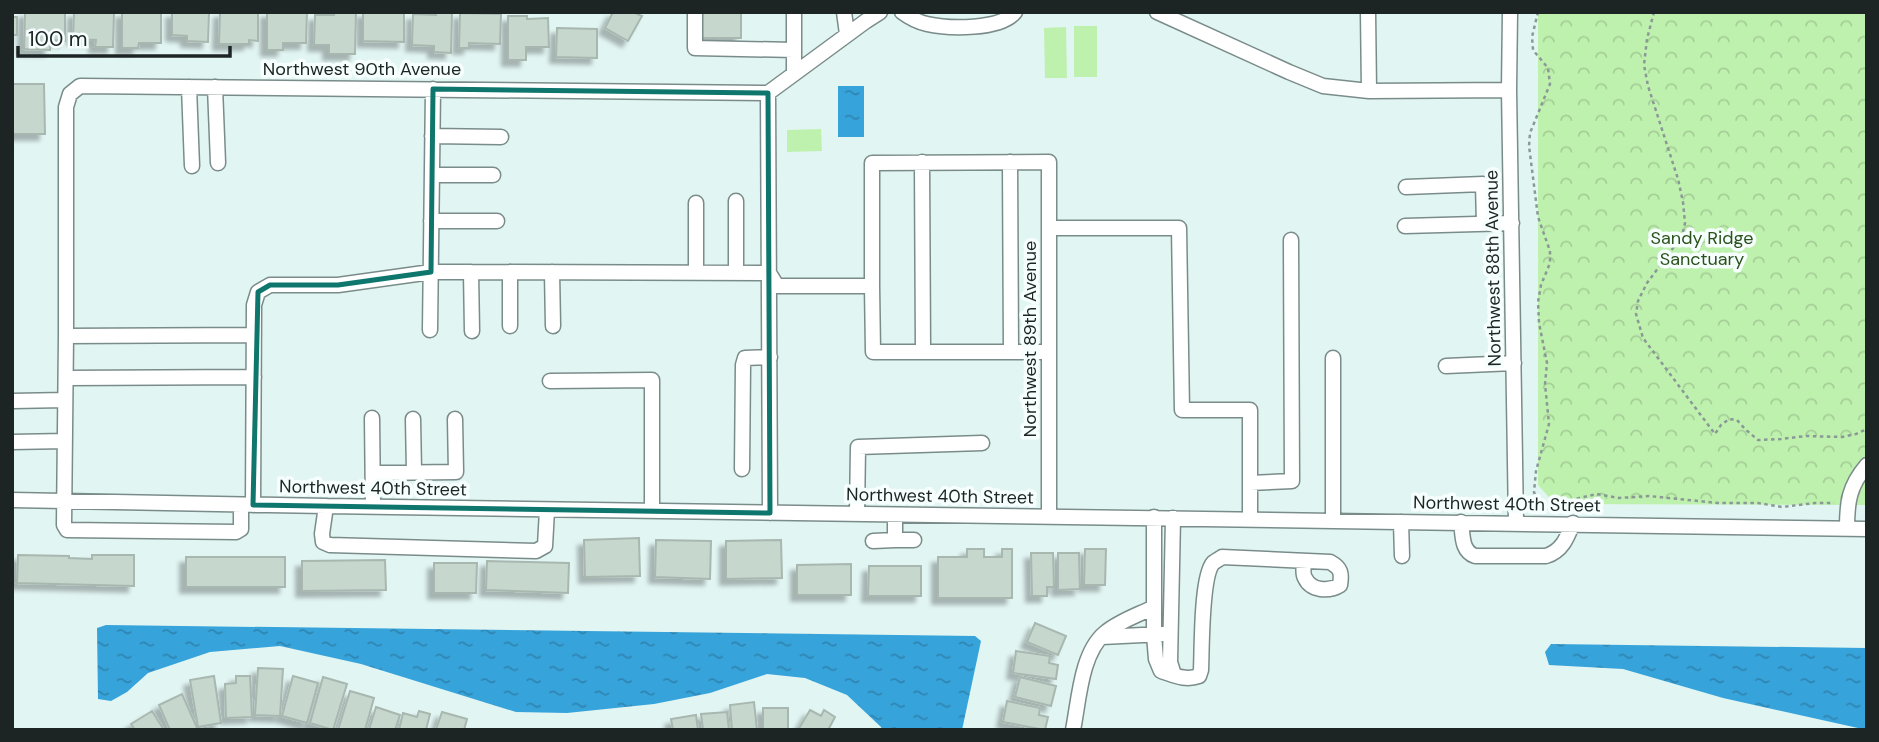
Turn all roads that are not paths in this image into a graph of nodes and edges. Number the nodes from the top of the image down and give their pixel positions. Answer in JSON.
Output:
{"nodes":[{"id":1,"x":695,"y":12,"type":"edge"},
{"id":2,"x":794,"y":12,"type":"edge"},
{"id":3,"x":844,"y":12,"type":"edge"},
{"id":4,"x":880,"y":12,"type":"edge"},
{"id":5,"x":902,"y":12,"type":"edge"},
{"id":6,"x":1015,"y":12,"type":"edge"},
{"id":7,"x":1157,"y":12,"type":"edge"},
{"id":8,"x":1368,"y":12,"type":"edge"},
{"id":9,"x":1510,"y":12,"type":"edge"},
{"id":10,"x":848,"y":34,"type":"junction"},
{"id":11,"x":794,"y":50,"type":"junction"},
{"id":12,"x":794,"y":74,"type":"junction"},
{"id":13,"x":189,"y":87,"type":"junction"},
{"id":14,"x":215,"y":87,"type":"junction"},
{"id":15,"x":433,"y":89,"type":"junction"},
{"id":16,"x":1369,"y":90,"type":"junction"},
{"id":17,"x":1509,"y":90,"type":"junction"},
{"id":18,"x":768,"y":93,"type":"junction"},
{"id":19,"x":432,"y":136,"type":"junction"},
{"id":20,"x":501,"y":137,"type":"dead end"},
{"id":21,"x":922,"y":162,"type":"junction"},
{"id":22,"x":1010,"y":162,"type":"junction"},
{"id":23,"x":218,"y":163,"type":"dead end"},
{"id":24,"x":192,"y":166,"type":"dead end"},
{"id":25,"x":432,"y":175,"type":"junction"},
{"id":26,"x":493,"y":175,"type":"dead end"},
{"id":27,"x":1406,"y":187,"type":"dead end"},
{"id":28,"x":736,"y":201,"type":"dead end"},
{"id":29,"x":696,"y":203,"type":"dead end"},
{"id":30,"x":431,"y":222,"type":"junction"},
{"id":31,"x":497,"y":222,"type":"dead end"},
{"id":32,"x":1512,"y":223,"type":"junction"},
{"id":33,"x":1484,"y":224,"type":"junction"},
{"id":34,"x":1405,"y":226,"type":"dead end"},
{"id":35,"x":1049,"y":228,"type":"junction"},
{"id":36,"x":1291,"y":240,"type":"dead end"},
{"id":37,"x":430,"y":272,"type":"junction"},
{"id":38,"x":471,"y":272,"type":"junction"},
{"id":39,"x":510,"y":272,"type":"junction"},
{"id":40,"x":552,"y":272,"type":"junction"},
{"id":41,"x":696,"y":273,"type":"junction"},
{"id":42,"x":736,"y":273,"type":"junction"},
{"id":43,"x":769,"y":273,"type":"junction"},
{"id":44,"x":872,"y":286,"type":"junction"},
{"id":45,"x":510,"y":326,"type":"dead end"},
{"id":46,"x":553,"y":326,"type":"dead end"},
{"id":47,"x":430,"y":330,"type":"dead end"},
{"id":48,"x":472,"y":331,"type":"dead end"},
{"id":49,"x":254,"y":335,"type":"junction"},
{"id":50,"x":66,"y":336,"type":"junction"},
{"id":51,"x":923,"y":352,"type":"junction"},
{"id":52,"x":1011,"y":352,"type":"junction"},
{"id":53,"x":1049,"y":352,"type":"junction"},
{"id":54,"x":770,"y":357,"type":"junction"},
{"id":55,"x":1334,"y":358,"type":"dead end"},
{"id":56,"x":1514,"y":363,"type":"junction"},
{"id":57,"x":1447,"y":366,"type":"dead end"},
{"id":58,"x":254,"y":377,"type":"junction"},
{"id":59,"x":66,"y":378,"type":"junction"},
{"id":60,"x":550,"y":381,"type":"dead end"},
{"id":61,"x":65,"y":400,"type":"junction"},
{"id":62,"x":12,"y":401,"type":"edge"},
{"id":63,"x":372,"y":418,"type":"dead end"},
{"id":64,"x":413,"y":419,"type":"dead end"},
{"id":65,"x":455,"y":419,"type":"dead end"},
{"id":66,"x":65,"y":441,"type":"junction"},
{"id":67,"x":12,"y":442,"type":"edge"},
{"id":68,"x":982,"y":443,"type":"dead end"},
{"id":69,"x":1867,"y":465,"type":"edge"},
{"id":70,"x":742,"y":469,"type":"dead end"},
{"id":71,"x":414,"y":472,"type":"junction"},
{"id":72,"x":373,"y":473,"type":"junction"},
{"id":73,"x":1250,"y":483,"type":"junction"},
{"id":74,"x":12,"y":500,"type":"edge"},
{"id":75,"x":64,"y":500,"type":"junction"},
{"id":76,"x":247,"y":505,"type":"junction"},
{"id":77,"x":326,"y":506,"type":"junction"},
{"id":78,"x":373,"y":507,"type":"junction"},
{"id":79,"x":547,"y":510,"type":"junction"},
{"id":80,"x":652,"y":511,"type":"junction"},
{"id":81,"x":770,"y":513,"type":"junction"},
{"id":82,"x":857,"y":514,"type":"junction"},
{"id":83,"x":895,"y":514,"type":"junction"},
{"id":84,"x":1049,"y":516,"type":"junction"},
{"id":85,"x":1154,"y":517,"type":"junction"},
{"id":86,"x":1173,"y":518,"type":"junction"},
{"id":87,"x":1250,"y":519,"type":"junction"},
{"id":88,"x":1334,"y":521,"type":"junction"},
{"id":89,"x":1401,"y":522,"type":"junction"},
{"id":90,"x":1461,"y":522,"type":"junction"},
{"id":91,"x":1516,"y":523,"type":"junction"},
{"id":92,"x":1573,"y":523,"type":"junction"},
{"id":93,"x":1847,"y":528,"type":"junction"},
{"id":94,"x":1867,"y":529,"type":"edge"},
{"id":95,"x":895,"y":540,"type":"junction"},
{"id":96,"x":914,"y":540,"type":"dead end"},
{"id":97,"x":873,"y":541,"type":"dead end"},
{"id":98,"x":1402,"y":556,"type":"dead end"},
{"id":99,"x":1304,"y":561,"type":"dead end"},
{"id":100,"x":1154,"y":607,"type":"junction"},
{"id":101,"x":1170,"y":634,"type":"junction"},
{"id":102,"x":1154,"y":635,"type":"junction"},
{"id":103,"x":1102,"y":637,"type":"junction"},
{"id":104,"x":1174,"y":675,"type":"junction"},
{"id":105,"x":1073,"y":730,"type":"edge"}],
"edges":[{"from":1,"to":11,"type":"street"},
{"from":2,"to":11,"type":"street"},
{"from":3,"to":10,"type":"street"},
{"from":4,"to":10,"type":"street"},
{"from":5,"to":6,"type":"street"},
{"from":7,"to":16,"type":"street"},
{"from":8,"to":16,"type":"street"},
{"from":9,"to":17,"type":"street","name":"Northwest 88th Avenue"},
{"from":10,"to":12,"type":"street"},
{"from":11,"to":12,"type":"street"},
{"from":12,"to":18,"type":"street"},
{"from":13,"to":14,"type":"street","name":"Northwest 90th Avenue"},
{"from":13,"to":24,"type":"street"},
{"from":13,"to":50,"type":"street","name":"Northwest 90th Avenue"},
{"from":14,"to":15,"type":"street","name":"Northwest 90th Avenue"},
{"from":14,"to":23,"type":"street"},
{"from":15,"to":18,"type":"street","name":"Northwest 90th Avenue"},
{"from":15,"to":19,"type":"street"},
{"from":16,"to":17,"type":"street"},
{"from":17,"to":32,"type":"street","name":"Northwest 88th Avenue"},
{"from":18,"to":43,"type":"street"},
{"from":19,"to":20,"type":"street"},
{"from":19,"to":25,"type":"street"},
{"from":21,"to":22,"type":"street"},
{"from":21,"to":44,"type":"street"},
{"from":21,"to":51,"type":"street"},
{"from":22,"to":35,"type":"street","name":"Northwest 89th Avenue"},
{"from":22,"to":52,"type":"street"},
{"from":25,"to":26,"type":"street"},
{"from":25,"to":30,"type":"street"},
{"from":27,"to":33,"type":"street"},
{"from":28,"to":42,"type":"street"},
{"from":29,"to":41,"type":"street"},
{"from":30,"to":31,"type":"street"},
{"from":30,"to":37,"type":"street"},
{"from":32,"to":33,"type":"street"},
{"from":32,"to":56,"type":"street","name":"Northwest 88th Avenue"},
{"from":33,"to":34,"type":"street"},
{"from":35,"to":53,"type":"street","name":"Northwest 89th Avenue"},
{"from":35,"to":73,"type":"street"},
{"from":36,"to":73,"type":"street"},
{"from":37,"to":38,"type":"street"},
{"from":37,"to":47,"type":"street"},
{"from":37,"to":49,"type":"street"},
{"from":38,"to":39,"type":"street"},
{"from":38,"to":48,"type":"street"},
{"from":39,"to":40,"type":"street"},
{"from":39,"to":45,"type":"street"},
{"from":40,"to":41,"type":"street"},
{"from":40,"to":46,"type":"street"},
{"from":41,"to":42,"type":"street"},
{"from":42,"to":43,"type":"street"},
{"from":43,"to":44,"type":"street"},
{"from":43,"to":54,"type":"street"},
{"from":44,"to":51,"type":"street"},
{"from":49,"to":50,"type":"street"},
{"from":49,"to":58,"type":"street"},
{"from":50,"to":59,"type":"street","name":"Northwest 90th Avenue"},
{"from":51,"to":52,"type":"street"},
{"from":52,"to":53,"type":"street"},
{"from":53,"to":84,"type":"street","name":"Northwest 89th Avenue"},
{"from":54,"to":70,"type":"street"},
{"from":54,"to":81,"type":"street"},
{"from":55,"to":88,"type":"street"},
{"from":56,"to":57,"type":"street"},
{"from":56,"to":91,"type":"street","name":"Northwest 88th Avenue"},
{"from":58,"to":59,"type":"street"},
{"from":58,"to":76,"type":"street"},
{"from":59,"to":61,"type":"street","name":"Northwest 90th Avenue"},
{"from":60,"to":80,"type":"street"},
{"from":61,"to":62,"type":"street"},
{"from":61,"to":66,"type":"street","name":"Northwest 90th Avenue"},
{"from":63,"to":72,"type":"street"},
{"from":64,"to":71,"type":"street"},
{"from":65,"to":71,"type":"street"},
{"from":66,"to":67,"type":"street"},
{"from":66,"to":75,"type":"street","name":"Northwest 90th Avenue"},
{"from":68,"to":82,"type":"street"},
{"from":69,"to":93,"type":"street"},
{"from":71,"to":72,"type":"street"},
{"from":72,"to":78,"type":"street"},
{"from":73,"to":87,"type":"street"},
{"from":74,"to":75,"type":"street","name":"Northwest 40th Street"},
{"from":75,"to":76,"type":"street","name":"Northwest 40th Street"},
{"from":75,"to":76,"type":"street","name":"Northwest 90th Avenue"},
{"from":76,"to":77,"type":"street","name":"Northwest 40th Street"},
{"from":77,"to":78,"type":"street","name":"Northwest 40th Street"},
{"from":77,"to":79,"type":"street"},
{"from":78,"to":79,"type":"street","name":"Northwest 40th Street"},
{"from":79,"to":80,"type":"street","name":"Northwest 40th Street"},
{"from":80,"to":81,"type":"street","name":"Northwest 40th Street"},
{"from":81,"to":82,"type":"street","name":"Northwest 40th Street"},
{"from":82,"to":83,"type":"street","name":"Northwest 40th Street"},
{"from":83,"to":84,"type":"street","name":"Northwest 40th Street"},
{"from":83,"to":95,"type":"street"},
{"from":84,"to":85,"type":"street","name":"Northwest 40th Street"},
{"from":85,"to":86,"type":"street","name":"Northwest 40th Street"},
{"from":85,"to":100,"type":"street"},
{"from":86,"to":87,"type":"street","name":"Northwest 40th Street"},
{"from":86,"to":101,"type":"street"},
{"from":87,"to":88,"type":"street","name":"Northwest 40th Street"},
{"from":88,"to":89,"type":"street","name":"Northwest 40th Street"},
{"from":89,"to":90,"type":"street","name":"Northwest 40th Street"},
{"from":89,"to":98,"type":"street"},
{"from":90,"to":91,"type":"street","name":"Northwest 40th Street"},
{"from":90,"to":92,"type":"street"},
{"from":91,"to":92,"type":"street","name":"Northwest 40th Street"},
{"from":92,"to":93,"type":"street","name":"Northwest 40th Street"},
{"from":93,"to":94,"type":"street","name":"Northwest 40th Street"},
{"from":95,"to":96,"type":"street"},
{"from":95,"to":97,"type":"street"},
{"from":99,"to":104,"type":"street"},
{"from":100,"to":102,"type":"street"},
{"from":100,"to":103,"type":"street"},
{"from":101,"to":102,"type":"street"},
{"from":101,"to":104,"type":"street"},
{"from":102,"to":103,"type":"street"},
{"from":102,"to":104,"type":"street"},
{"from":103,"to":105,"type":"street"}]}
